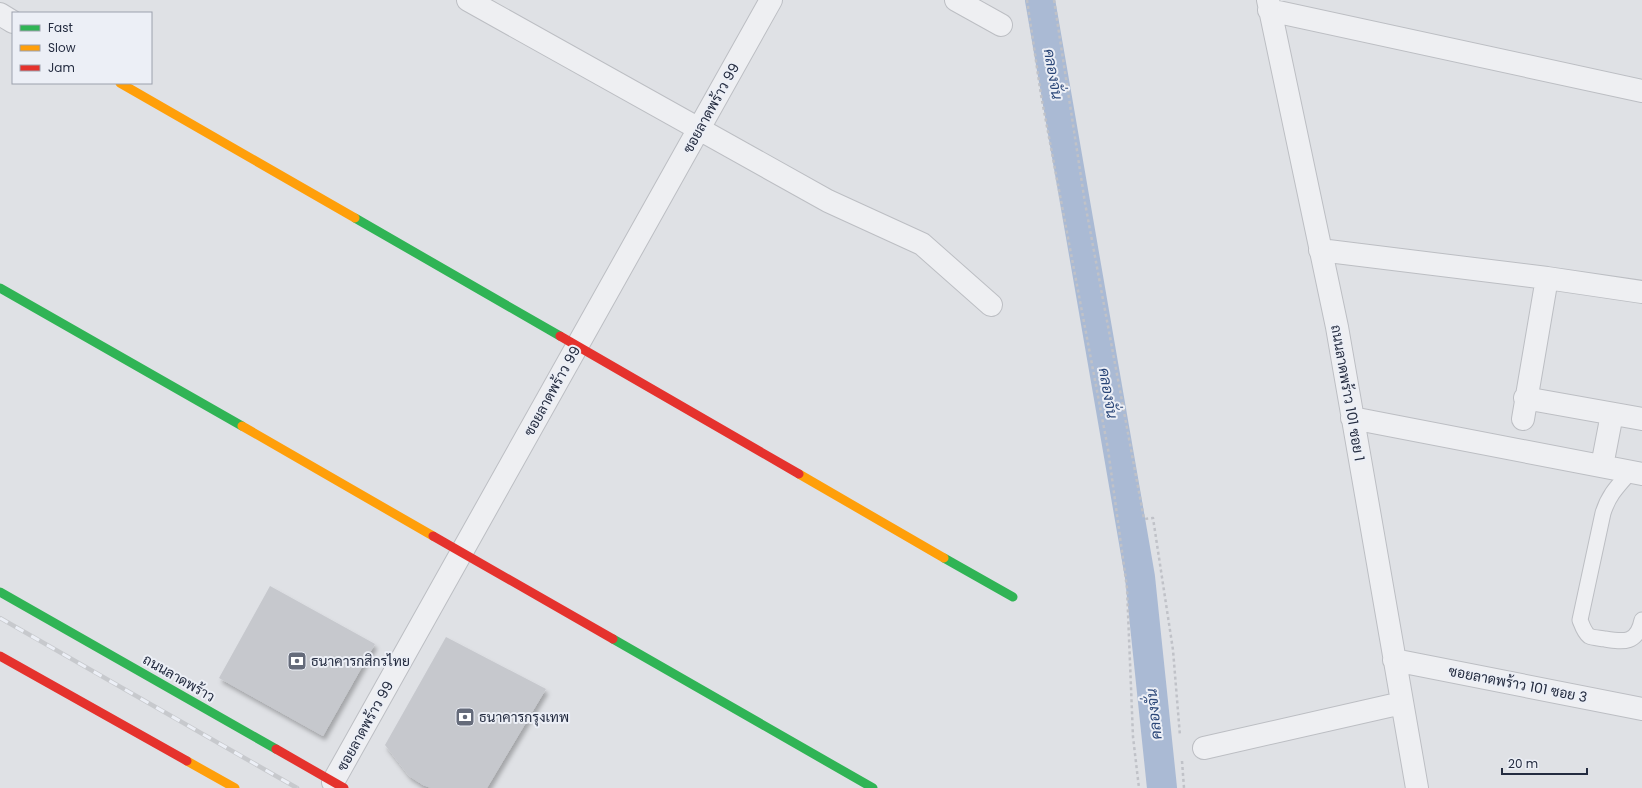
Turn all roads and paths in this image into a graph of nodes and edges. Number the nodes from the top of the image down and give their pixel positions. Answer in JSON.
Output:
{"nodes":[{"id":1,"x":468,"y":0,"type":"edge"},
{"id":2,"x":771,"y":0,"type":"edge"},
{"id":3,"x":956,"y":0,"type":"edge"},
{"id":4,"x":1027,"y":0,"type":"edge"},
{"id":5,"x":1054,"y":0,"type":"edge"},
{"id":6,"x":1269,"y":5,"type":"edge"},
{"id":7,"x":0,"y":14,"type":"edge"},
{"id":8,"x":12,"y":21,"type":"edge"},
{"id":9,"x":1001,"y":25,"type":"dead end"},
{"id":10,"x":122,"y":84,"type":"edge"},
{"id":11,"x":1642,"y":91,"type":"edge"},
{"id":12,"x":699,"y":128,"type":"junction"},
{"id":13,"x":1320,"y":250,"type":"junction"},
{"id":14,"x":1547,"y":278,"type":"junction"},
{"id":15,"x":0,"y":288,"type":"edge"},
{"id":16,"x":1642,"y":292,"type":"edge"},
{"id":17,"x":992,"y":305,"type":"dead end"},
{"id":18,"x":578,"y":346,"type":"junction"},
{"id":19,"x":1612,"y":414,"type":"junction"},
{"id":20,"x":1352,"y":418,"type":"junction"},
{"id":21,"x":1642,"y":419,"type":"edge"},
{"id":22,"x":1602,"y":466,"type":"junction"},
{"id":23,"x":1637,"y":473,"type":"edge"},
{"id":24,"x":462,"y":552,"type":"junction"},
{"id":25,"x":0,"y":592,"type":"edge"},
{"id":26,"x":1013,"y":597,"type":"dead end"},
{"id":27,"x":1642,"y":620,"type":"edge"},
{"id":28,"x":0,"y":656,"type":"edge"},
{"id":29,"x":1394,"y":660,"type":"junction"},
{"id":30,"x":1402,"y":703,"type":"junction"},
{"id":31,"x":1642,"y":708,"type":"edge"},
{"id":32,"x":1180,"y":740,"type":"dead end"},
{"id":33,"x":1204,"y":748,"type":"dead end"},
{"id":34,"x":1181,"y":755,"type":"dead end"},
{"id":35,"x":339,"y":785,"type":"edge"},
{"id":36,"x":235,"y":788,"type":"edge"},
{"id":37,"x":873,"y":788,"type":"edge"},
{"id":38,"x":1140,"y":788,"type":"edge"},
{"id":39,"x":1184,"y":788,"type":"edge"},
{"id":40,"x":1417,"y":788,"type":"edge"}],
"edges":[{"from":1,"to":12,"type":"street"},
{"from":2,"to":12,"type":"street","name":"ซอยลาดพร้าว 99"},
{"from":3,"to":9,"type":"street"},
{"from":4,"to":38,"type":"path"},
{"from":5,"to":32,"type":"path"},
{"from":6,"to":11,"type":"street"},
{"from":6,"to":13,"type":"street","name":"ถนนลาดพร้าว 101 ซอย 1"},
{"from":7,"to":8,"type":"street"},
{"from":10,"to":18,"type":"street"},
{"from":12,"to":17,"type":"street"},
{"from":12,"to":18,"type":"street","name":"ซอยลาดพร้าว 99"},
{"from":13,"to":14,"type":"street"},
{"from":13,"to":20,"type":"street","name":"ถนนลาดพร้าว 101 ซอย 1"},
{"from":14,"to":16,"type":"street"},
{"from":14,"to":19,"type":"street"},
{"from":15,"to":24,"type":"street"},
{"from":18,"to":24,"type":"street","name":"ซอยลาดพร้าว 99"},
{"from":18,"to":26,"type":"street"},
{"from":19,"to":21,"type":"street"},
{"from":19,"to":22,"type":"street"},
{"from":20,"to":22,"type":"street"},
{"from":20,"to":29,"type":"street","name":"ถนนลาดพร้าว 101 ซอย 1"},
{"from":22,"to":23,"type":"street"},
{"from":23,"to":27,"type":"lane"},
{"from":24,"to":35,"type":"street","name":"ซอยลาดพร้าว 99"},
{"from":24,"to":37,"type":"street"},
{"from":25,"to":35,"type":"street","name":"ถนนลาดพร้าว"},
{"from":28,"to":36,"type":"street"},
{"from":29,"to":30,"type":"street","name":"ถนนลาดพร้าว 101 ซอย 1"},
{"from":29,"to":31,"type":"street","name":"ซอยลาดพร้าว 101 ซอย 3"},
{"from":30,"to":33,"type":"street"},
{"from":30,"to":40,"type":"street","name":"ถนนลาดพร้าว 101 ซอย 1"},
{"from":34,"to":39,"type":"path"}]}
